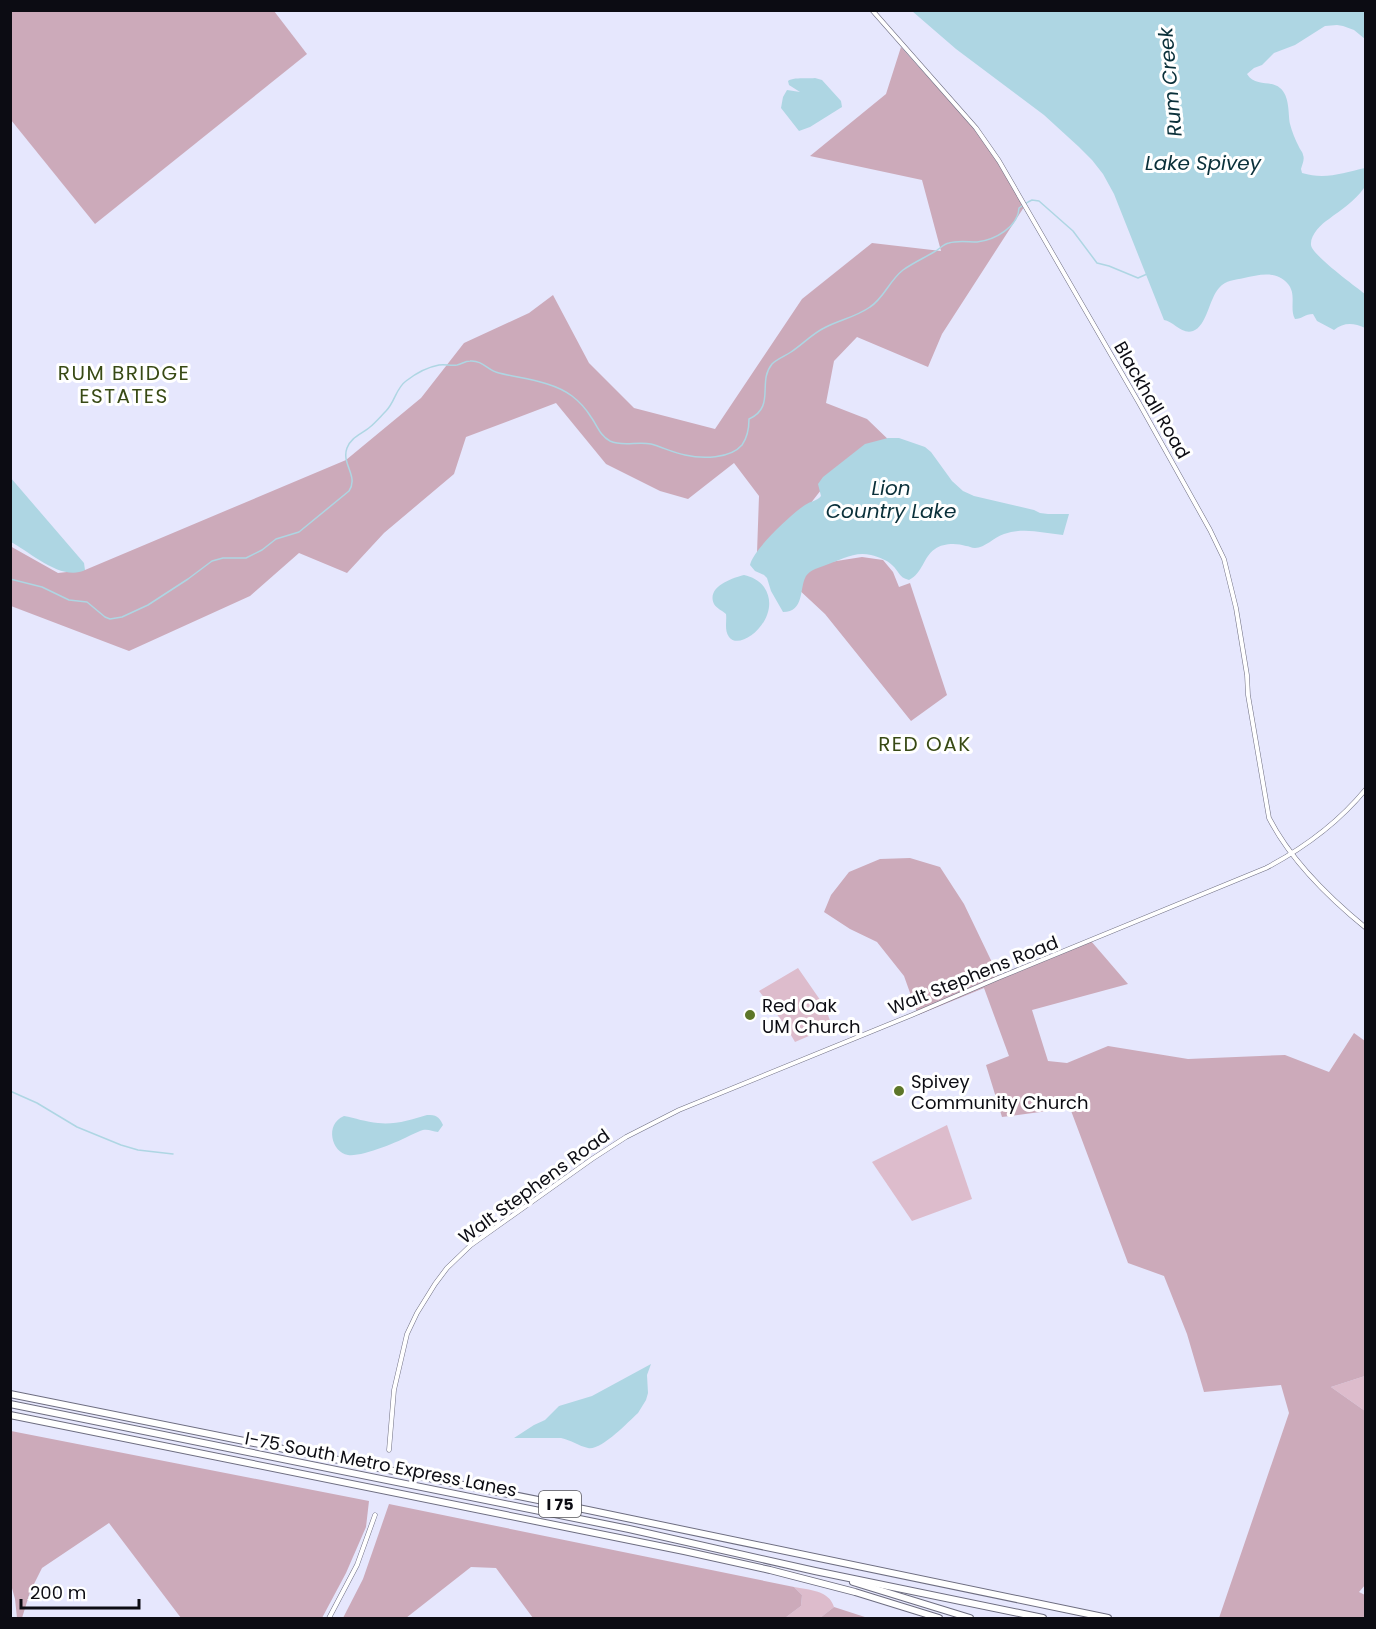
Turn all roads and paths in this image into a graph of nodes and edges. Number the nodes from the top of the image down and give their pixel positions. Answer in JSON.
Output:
{"nodes":[{"id":1,"x":872,"y":10,"type":"edge"},
{"id":2,"x":1365,"y":789,"type":"edge"},
{"id":3,"x":1292,"y":853,"type":"junction"},
{"id":4,"x":1365,"y":928,"type":"edge"},
{"id":5,"x":10,"y":1394,"type":"edge"},
{"id":6,"x":10,"y":1404,"type":"edge"},
{"id":7,"x":10,"y":1415,"type":"edge"},
{"id":8,"x":389,"y":1450,"type":"dead end"},
{"id":9,"x":375,"y":1515,"type":"dead end"},
{"id":10,"x":815,"y":1571,"type":"junction"},
{"id":11,"x":329,"y":1618,"type":"edge"},
{"id":12,"x":939,"y":1618,"type":"edge"},
{"id":13,"x":970,"y":1618,"type":"edge"},
{"id":14,"x":1043,"y":1618,"type":"edge"},
{"id":15,"x":1108,"y":1618,"type":"edge"}],
"edges":[{"from":1,"to":3,"type":"street","name":"Blackhall Road"},
{"from":2,"to":3,"type":"street","name":"Walt Stephens Road"},
{"from":3,"to":4,"type":"street","name":"Blackhall Road"},
{"from":3,"to":8,"type":"street","name":"Walt Stephens Road"},
{"from":5,"to":15,"type":"highway","number":"I 75"},
{"from":6,"to":10,"type":"highway","name":"I-75 South Metro Express Lanes"},
{"from":7,"to":12,"type":"highway","number":"I 75"},
{"from":9,"to":11,"type":"street"},
{"from":10,"to":13,"type":"highway","name":"I-75 South Metro Express Lanes"},
{"from":10,"to":14,"type":"highway","name":"I-75 South Metro Express Lanes"}]}
